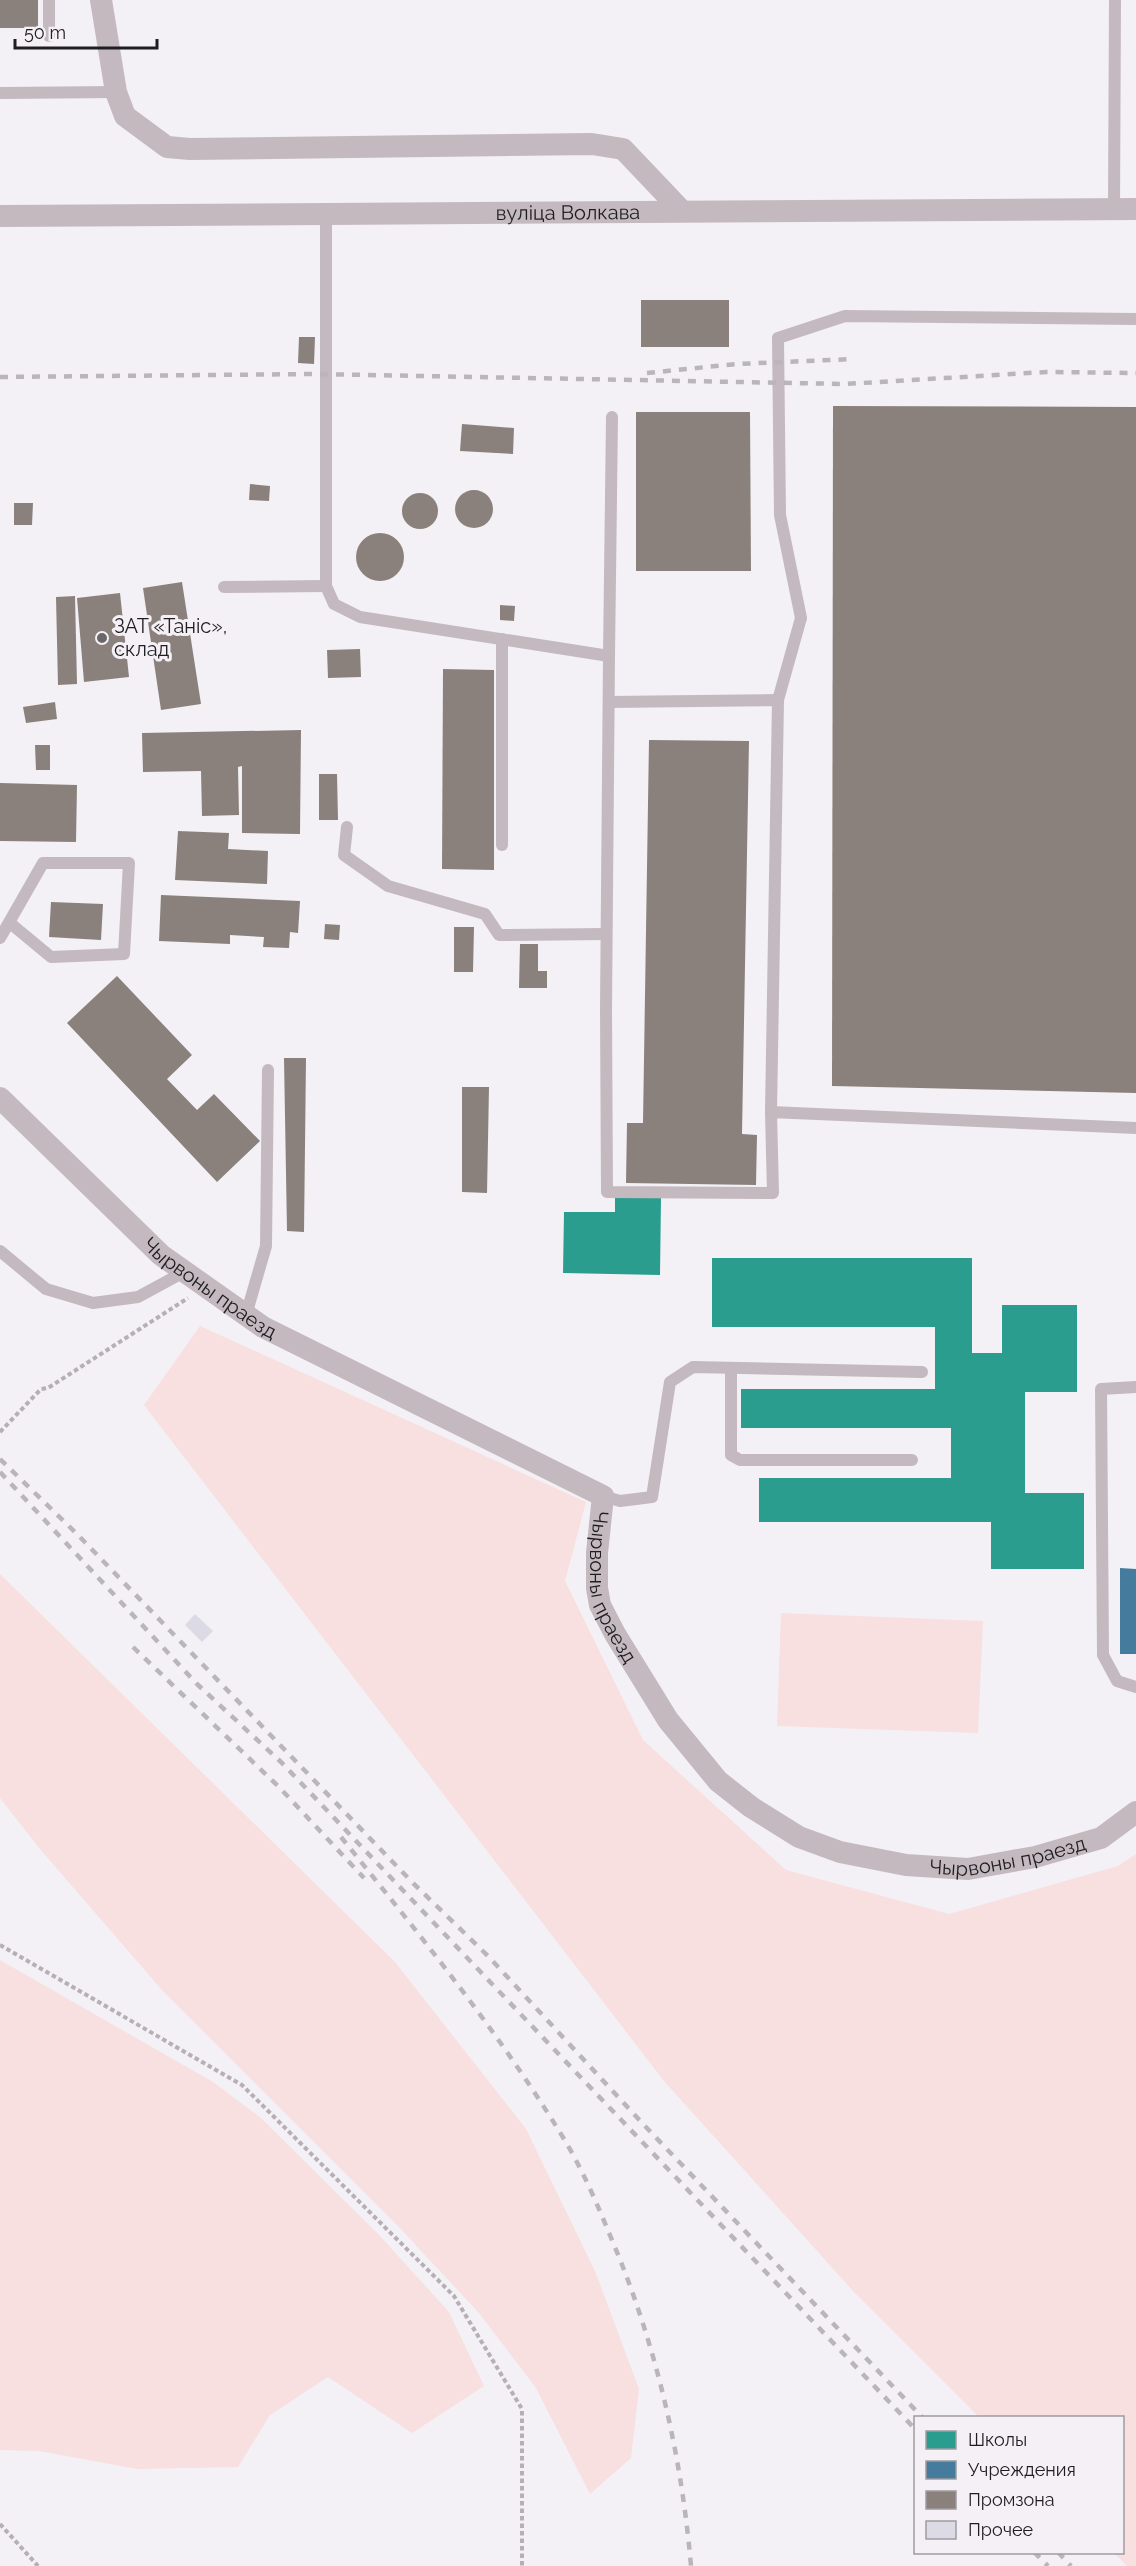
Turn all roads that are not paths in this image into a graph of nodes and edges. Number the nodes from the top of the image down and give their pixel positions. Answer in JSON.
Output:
{"nodes":[{"id":1,"x":49,"y":0,"type":"edge"},
{"id":2,"x":100,"y":0,"type":"edge"},
{"id":3,"x":1115,"y":0,"type":"edge"},
{"id":4,"x":48,"y":36,"type":"dead end"},
{"id":5,"x":116,"y":92,"type":"junction"},
{"id":6,"x":0,"y":93,"type":"edge"},
{"id":7,"x":1125,"y":209,"type":"edge"},
{"id":8,"x":681,"y":210,"type":"junction"},
{"id":9,"x":326,"y":213,"type":"junction"},
{"id":10,"x":0,"y":216,"type":"edge"},
{"id":11,"x":1136,"y":319,"type":"edge"},
{"id":12,"x":612,"y":417,"type":"dead end"},
{"id":13,"x":326,"y":586,"type":"junction"},
{"id":14,"x":224,"y":587,"type":"dead end"},
{"id":15,"x":502,"y":639,"type":"junction"},
{"id":16,"x":609,"y":656,"type":"junction"},
{"id":17,"x":778,"y":700,"type":"junction"},
{"id":18,"x":609,"y":702,"type":"junction"},
{"id":19,"x":347,"y":827,"type":"dead end"},
{"id":20,"x":502,"y":845,"type":"dead end"},
{"id":21,"x":10,"y":924,"type":"junction"},
{"id":22,"x":606,"y":934,"type":"junction"},
{"id":23,"x":0,"y":938,"type":"edge"},
{"id":24,"x":268,"y":1070,"type":"dead end"},
{"id":25,"x":0,"y":1098,"type":"edge"},
{"id":26,"x":771,"y":1112,"type":"junction"},
{"id":27,"x":1136,"y":1128,"type":"edge"},
{"id":28,"x":0,"y":1251,"type":"edge"},
{"id":29,"x":184,"y":1272,"type":"junction"},
{"id":30,"x":246,"y":1316,"type":"junction"},
{"id":31,"x":731,"y":1368,"type":"junction"},
{"id":32,"x":922,"y":1372,"type":"dead end"},
{"id":33,"x":1136,"y":1388,"type":"edge"},
{"id":34,"x":912,"y":1460,"type":"dead end"},
{"id":35,"x":603,"y":1496,"type":"junction"},
{"id":36,"x":1136,"y":1687,"type":"edge"},
{"id":37,"x":1136,"y":1812,"type":"edge"}],
"edges":[{"from":1,"to":4,"type":"lane"},
{"from":2,"to":5,"type":"street"},
{"from":3,"to":7,"type":"lane"},
{"from":5,"to":6,"type":"lane"},
{"from":5,"to":8,"type":"street"},
{"from":7,"to":8,"type":"street","name":"вуліца Волкава"},
{"from":8,"to":9,"type":"street","name":"вуліца Волкава"},
{"from":9,"to":10,"type":"street","name":"вуліца Волкава"},
{"from":9,"to":13,"type":"lane"},
{"from":11,"to":17,"type":"lane"},
{"from":12,"to":16,"type":"lane"},
{"from":13,"to":14,"type":"lane"},
{"from":13,"to":15,"type":"lane"},
{"from":15,"to":16,"type":"lane"},
{"from":15,"to":20,"type":"lane"},
{"from":16,"to":18,"type":"lane"},
{"from":17,"to":18,"type":"lane"},
{"from":17,"to":26,"type":"lane"},
{"from":18,"to":22,"type":"lane"},
{"from":19,"to":22,"type":"lane"},
{"from":21,"to":21,"type":"lane"},
{"from":21,"to":23,"type":"lane"},
{"from":22,"to":26,"type":"lane"},
{"from":24,"to":30,"type":"lane"},
{"from":25,"to":29,"type":"street","name":"Чырвоны праезд"},
{"from":26,"to":27,"type":"lane"},
{"from":28,"to":29,"type":"lane"},
{"from":29,"to":30,"type":"street","name":"Чырвоны праезд"},
{"from":30,"to":35,"type":"street","name":"Чырвоны праезд"},
{"from":31,"to":32,"type":"lane"},
{"from":31,"to":34,"type":"lane"},
{"from":31,"to":35,"type":"lane"},
{"from":33,"to":36,"type":"lane"},
{"from":35,"to":37,"type":"street","name":"Чырвоны праезд"}]}
